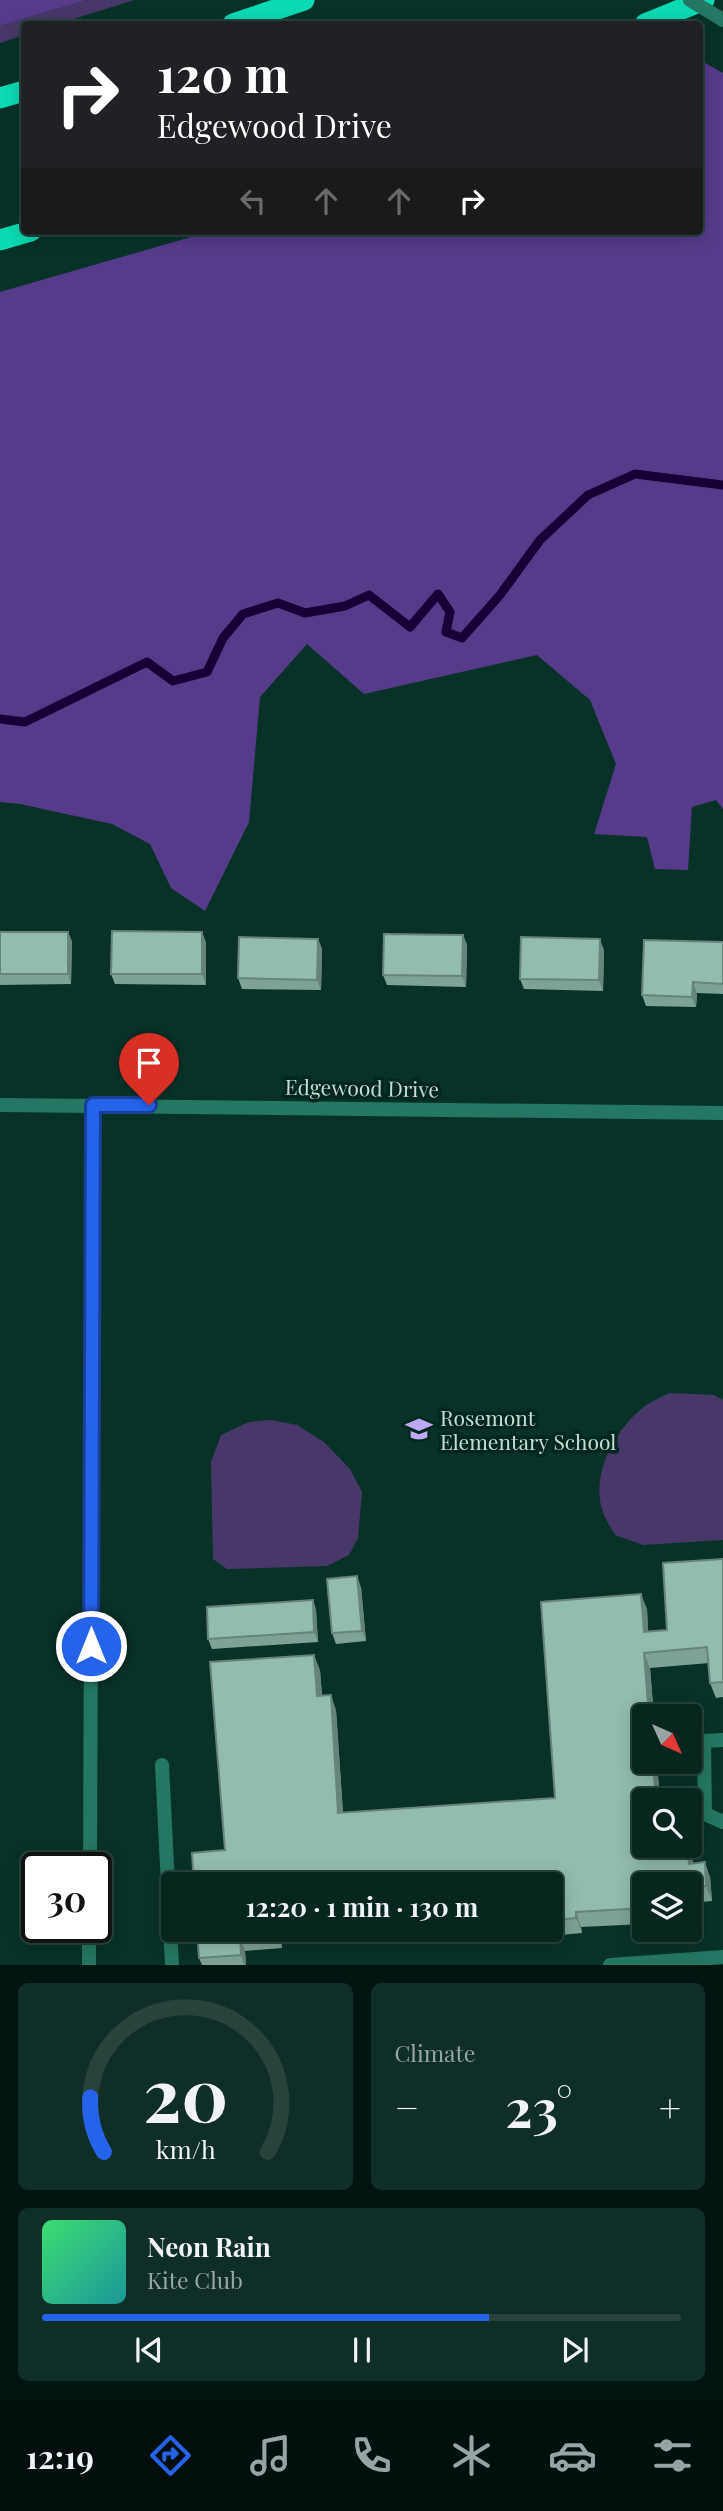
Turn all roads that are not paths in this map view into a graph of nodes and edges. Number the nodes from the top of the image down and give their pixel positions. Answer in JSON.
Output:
{"nodes":[{"id":1,"x":304,"y":0,"type":"edge"},
{"id":2,"x":690,"y":0,"type":"edge"},
{"id":3,"x":704,"y":0,"type":"edge"},
{"id":4,"x":723,"y":20,"type":"edge"},
{"id":5,"x":242,"y":21,"type":"edge"},
{"id":6,"x":652,"y":21,"type":"edge"},
{"id":7,"x":21,"y":92,"type":"edge"},
{"id":8,"x":0,"y":98,"type":"edge"},
{"id":9,"x":21,"y":234,"type":"edge"},
{"id":10,"x":0,"y":240,"type":"edge"},
{"id":11,"x":0,"y":1105,"type":"edge"},
{"id":12,"x":93,"y":1105,"type":"junction"},
{"id":13,"x":723,"y":1113,"type":"edge"},
{"id":14,"x":723,"y":1740,"type":"edge"},
{"id":15,"x":162,"y":1765,"type":"dead end"},
{"id":16,"x":723,"y":1822,"type":"edge"},
{"id":17,"x":90,"y":1852,"type":"edge"},
{"id":18,"x":89,"y":1943,"type":"edge"},
{"id":19,"x":723,"y":1957,"type":"edge"},
{"id":20,"x":89,"y":1965,"type":"edge"},
{"id":21,"x":172,"y":1965,"type":"edge"},
{"id":22,"x":610,"y":1965,"type":"edge"}],
"edges":[{"from":1,"to":5,"type":"highway"},
{"from":2,"to":4,"type":"street","bridge":true},
{"from":3,"to":6,"type":"highway"},
{"from":7,"to":8,"type":"highway"},
{"from":9,"to":10,"type":"highway"},
{"from":11,"to":12,"type":"street","name":"Edgewood Drive"},
{"from":12,"to":13,"type":"street","name":"Edgewood Drive"},
{"from":12,"to":17,"type":"street"},
{"from":14,"to":16,"type":"street"},
{"from":15,"to":21,"type":"street"},
{"from":18,"to":20,"type":"street"},
{"from":19,"to":22,"type":"street"}]}
